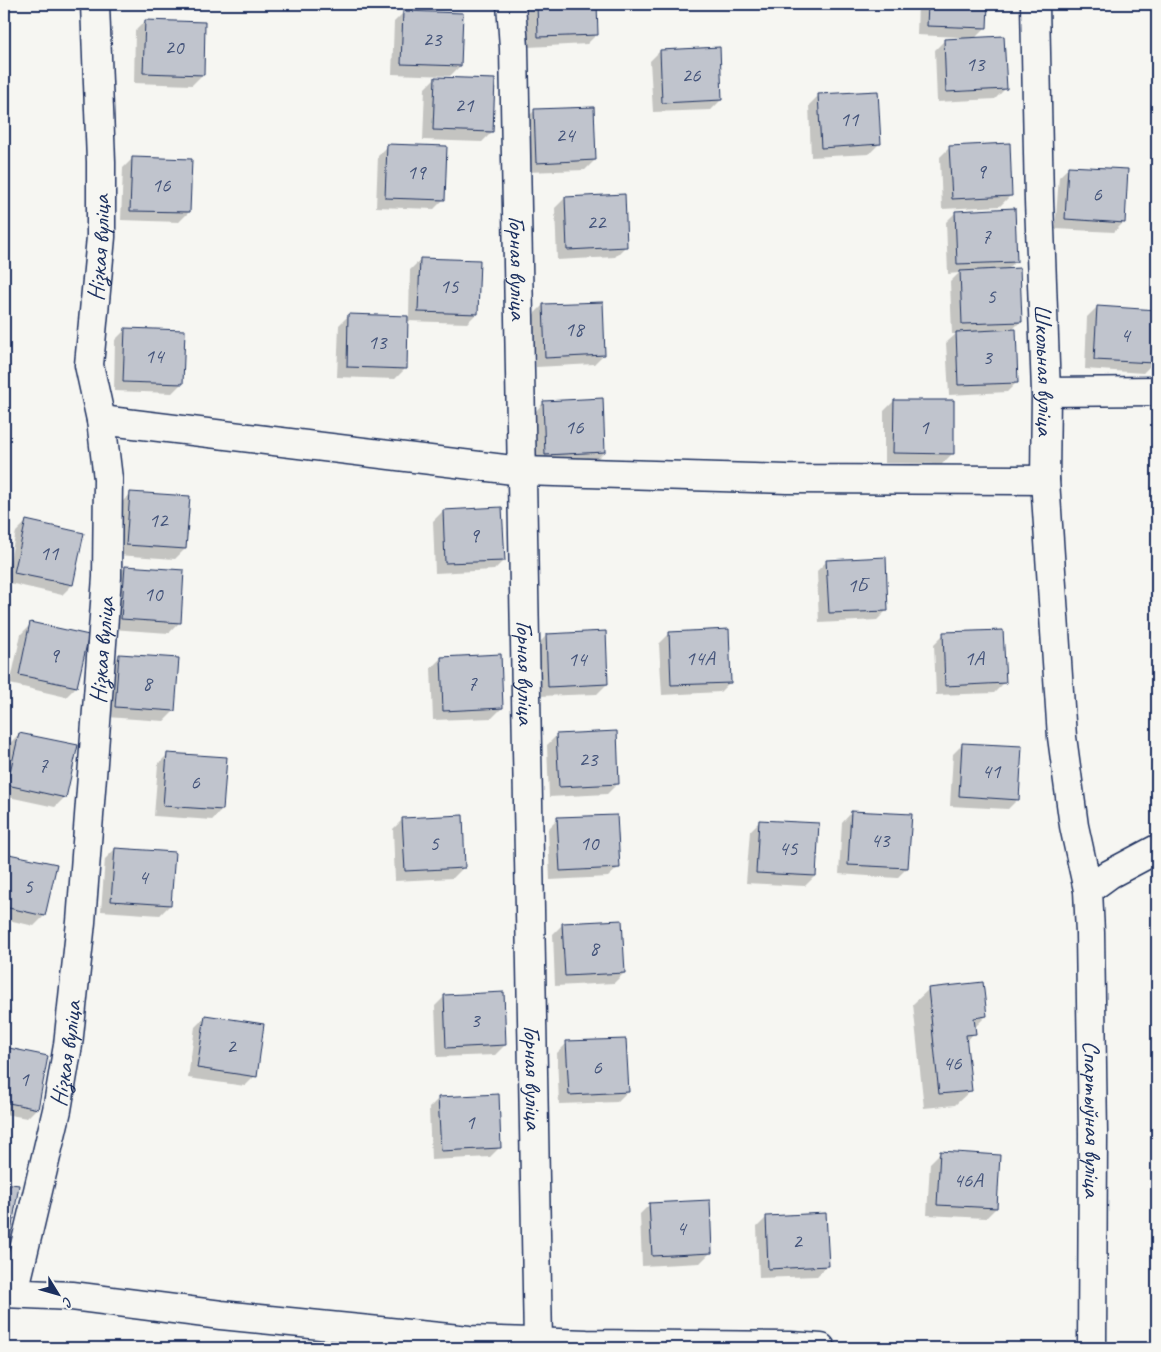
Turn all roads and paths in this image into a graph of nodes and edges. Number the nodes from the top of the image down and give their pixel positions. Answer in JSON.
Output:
{"nodes":[{"id":1,"x":95,"y":4,"type":"edge"},
{"id":2,"x":511,"y":4,"type":"edge"},
{"id":3,"x":1035,"y":4,"type":"edge"},
{"id":4,"x":1157,"y":391,"type":"edge"},
{"id":5,"x":1046,"y":392,"type":"junction"},
{"id":6,"x":101,"y":420,"type":"junction"},
{"id":7,"x":522,"y":472,"type":"junction"},
{"id":8,"x":1045,"y":480,"type":"junction"},
{"id":9,"x":1062,"y":737,"type":"joint"},
{"id":10,"x":1157,"y":849,"type":"edge"},
{"id":11,"x":1088,"y":890,"type":"junction"},
{"id":12,"x":9,"y":1293,"type":"edge"},
{"id":13,"x":538,"y":1342,"type":"junction"},
{"id":14,"x":822,"y":1348,"type":"edge"},
{"id":15,"x":1092,"y":1348,"type":"edge"}],
"edges":[{"from":1,"to":6,"type":"street","name":"Нізкая вуліца"},
{"from":2,"to":7,"type":"street","name":"Горная вуліца"},
{"from":3,"to":5,"type":"street","name":"Школьная вуліца"},
{"from":4,"to":5,"type":"street"},
{"from":5,"to":8,"type":"street","name":"Школьная вуліца"},
{"from":6,"to":7,"type":"street"},
{"from":6,"to":12,"type":"street","name":"Нізкая вуліца"},
{"from":7,"to":8,"type":"street"},
{"from":7,"to":13,"type":"street","name":"Горная вуліца"},
{"from":8,"to":9,"type":"street","name":"Школьная вуліца"},
{"from":9,"to":11,"type":"street","name":"Спартыўная вуліца"},
{"from":10,"to":11,"type":"street"},
{"from":11,"to":15,"type":"street","name":"Спартыўная вуліца"},
{"from":12,"to":13,"type":"street"},
{"from":13,"to":14,"type":"street"}]}
